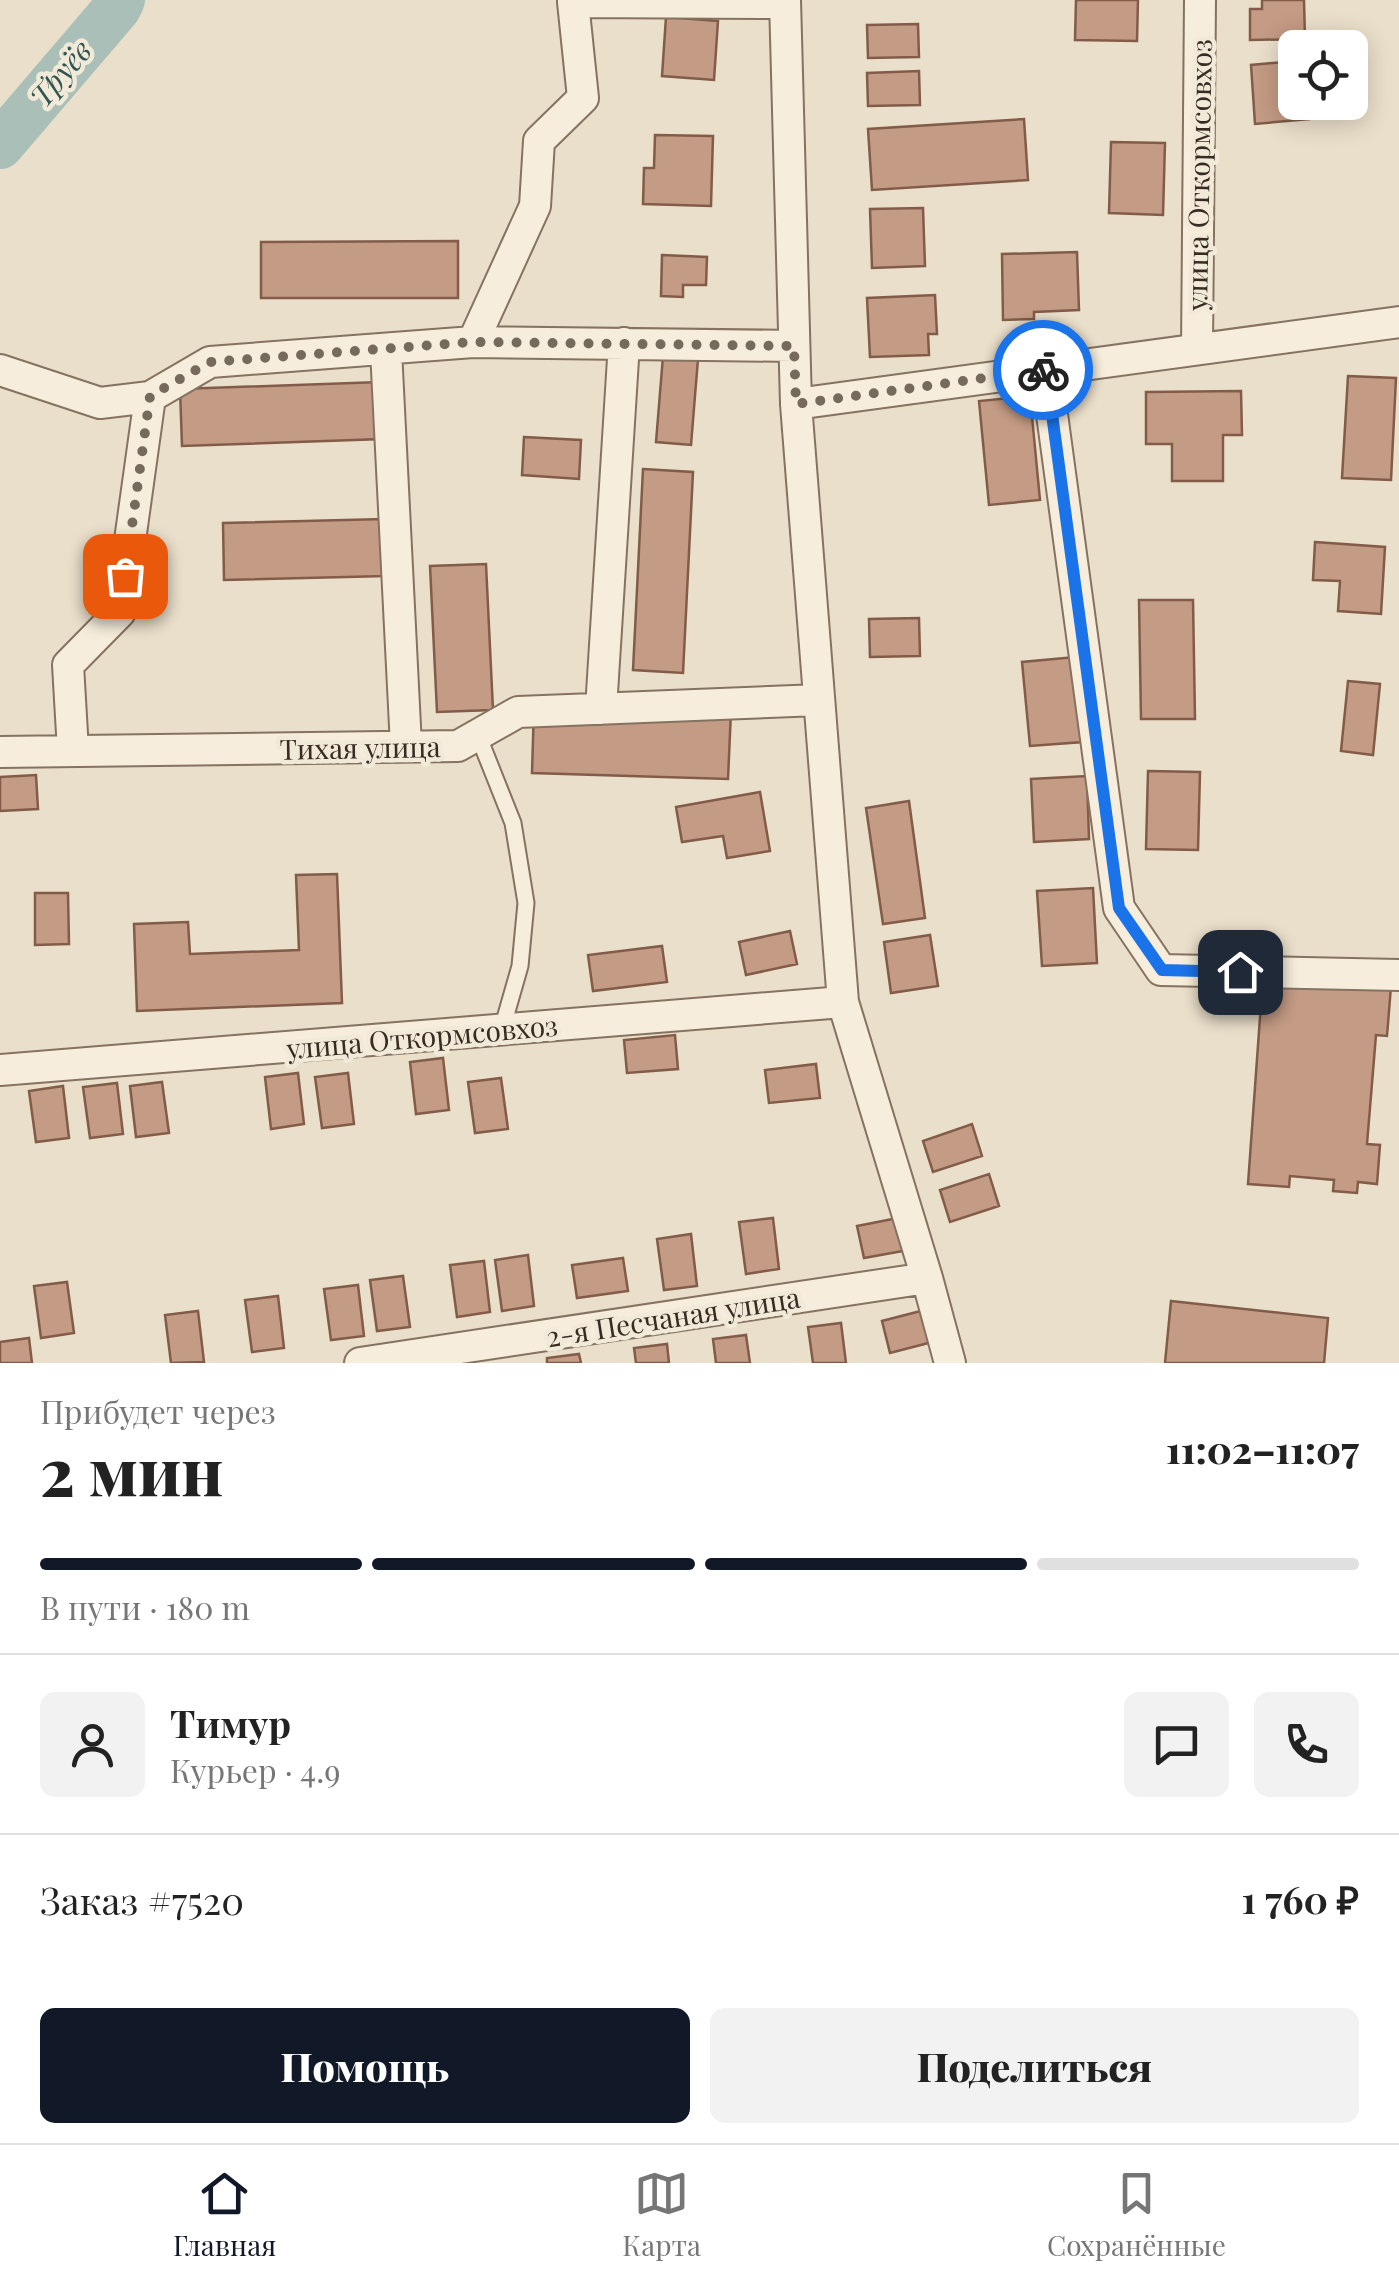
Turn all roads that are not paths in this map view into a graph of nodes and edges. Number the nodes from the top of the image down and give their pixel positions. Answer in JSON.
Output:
{"nodes":[{"id":1,"x":1200,"y":0,"type":"edge"},
{"id":2,"x":785,"y":2,"type":"edge"},
{"id":3,"x":1399,"y":322,"type":"edge"},
{"id":4,"x":473,"y":342,"type":"junction"},
{"id":5,"x":624,"y":344,"type":"junction"},
{"id":6,"x":794,"y":346,"type":"junction"},
{"id":7,"x":1196,"y":349,"type":"junction"},
{"id":8,"x":386,"y":350,"type":"junction"},
{"id":9,"x":0,"y":370,"type":"edge"},
{"id":10,"x":1046,"y":370,"type":"junction"},
{"id":11,"x":150,"y":396,"type":"junction"},
{"id":12,"x":796,"y":404,"type":"junction"},
{"id":13,"x":819,"y":700,"type":"junction"},
{"id":14,"x":601,"y":709,"type":"junction"},
{"id":15,"x":478,"y":735,"type":"junction"},
{"id":16,"x":406,"y":746,"type":"junction"},
{"id":17,"x":73,"y":751,"type":"junction"},
{"id":18,"x":0,"y":752,"type":"edge"},
{"id":19,"x":1399,"y":975,"type":"edge"},
{"id":20,"x":844,"y":1002,"type":"junction"},
{"id":21,"x":502,"y":1030,"type":"junction"},
{"id":22,"x":0,"y":1070,"type":"edge"},
{"id":23,"x":927,"y":1278,"type":"junction"},
{"id":24,"x":360,"y":1363,"type":"edge"},
{"id":25,"x":950,"y":1363,"type":"edge"}],
"edges":[{"from":1,"to":7,"type":"street","name":"улица Откормсовхоз"},
{"from":2,"to":4,"type":"street"},
{"from":2,"to":6,"type":"street"},
{"from":3,"to":7,"type":"street","name":"улица Откормсовхоз"},
{"from":4,"to":5,"type":"street"},
{"from":4,"to":8,"type":"street"},
{"from":5,"to":6,"type":"street"},
{"from":5,"to":14,"type":"street"},
{"from":6,"to":12,"type":"street"},
{"from":7,"to":10,"type":"street","name":"улица Откормсовхоз"},
{"from":8,"to":11,"type":"street"},
{"from":8,"to":16,"type":"street"},
{"from":9,"to":11,"type":"street"},
{"from":10,"to":12,"type":"street","name":"улица Откормсовхоз"},
{"from":10,"to":19,"type":"street"},
{"from":11,"to":17,"type":"street"},
{"from":12,"to":13,"type":"street"},
{"from":13,"to":14,"type":"street","name":"Тихая улица"},
{"from":13,"to":20,"type":"street"},
{"from":14,"to":15,"type":"street","name":"Тихая улица"},
{"from":15,"to":16,"type":"street","name":"Тихая улица"},
{"from":15,"to":21,"type":"lane"},
{"from":16,"to":17,"type":"street","name":"Тихая улица"},
{"from":17,"to":18,"type":"street","name":"Тихая улица"},
{"from":20,"to":21,"type":"street","name":"улица Откормсовхоз"},
{"from":20,"to":23,"type":"street"},
{"from":21,"to":22,"type":"street","name":"улица Откормсовхоз"},
{"from":23,"to":24,"type":"street","name":"2-я Песчаная улица"},
{"from":23,"to":25,"type":"street"}]}
